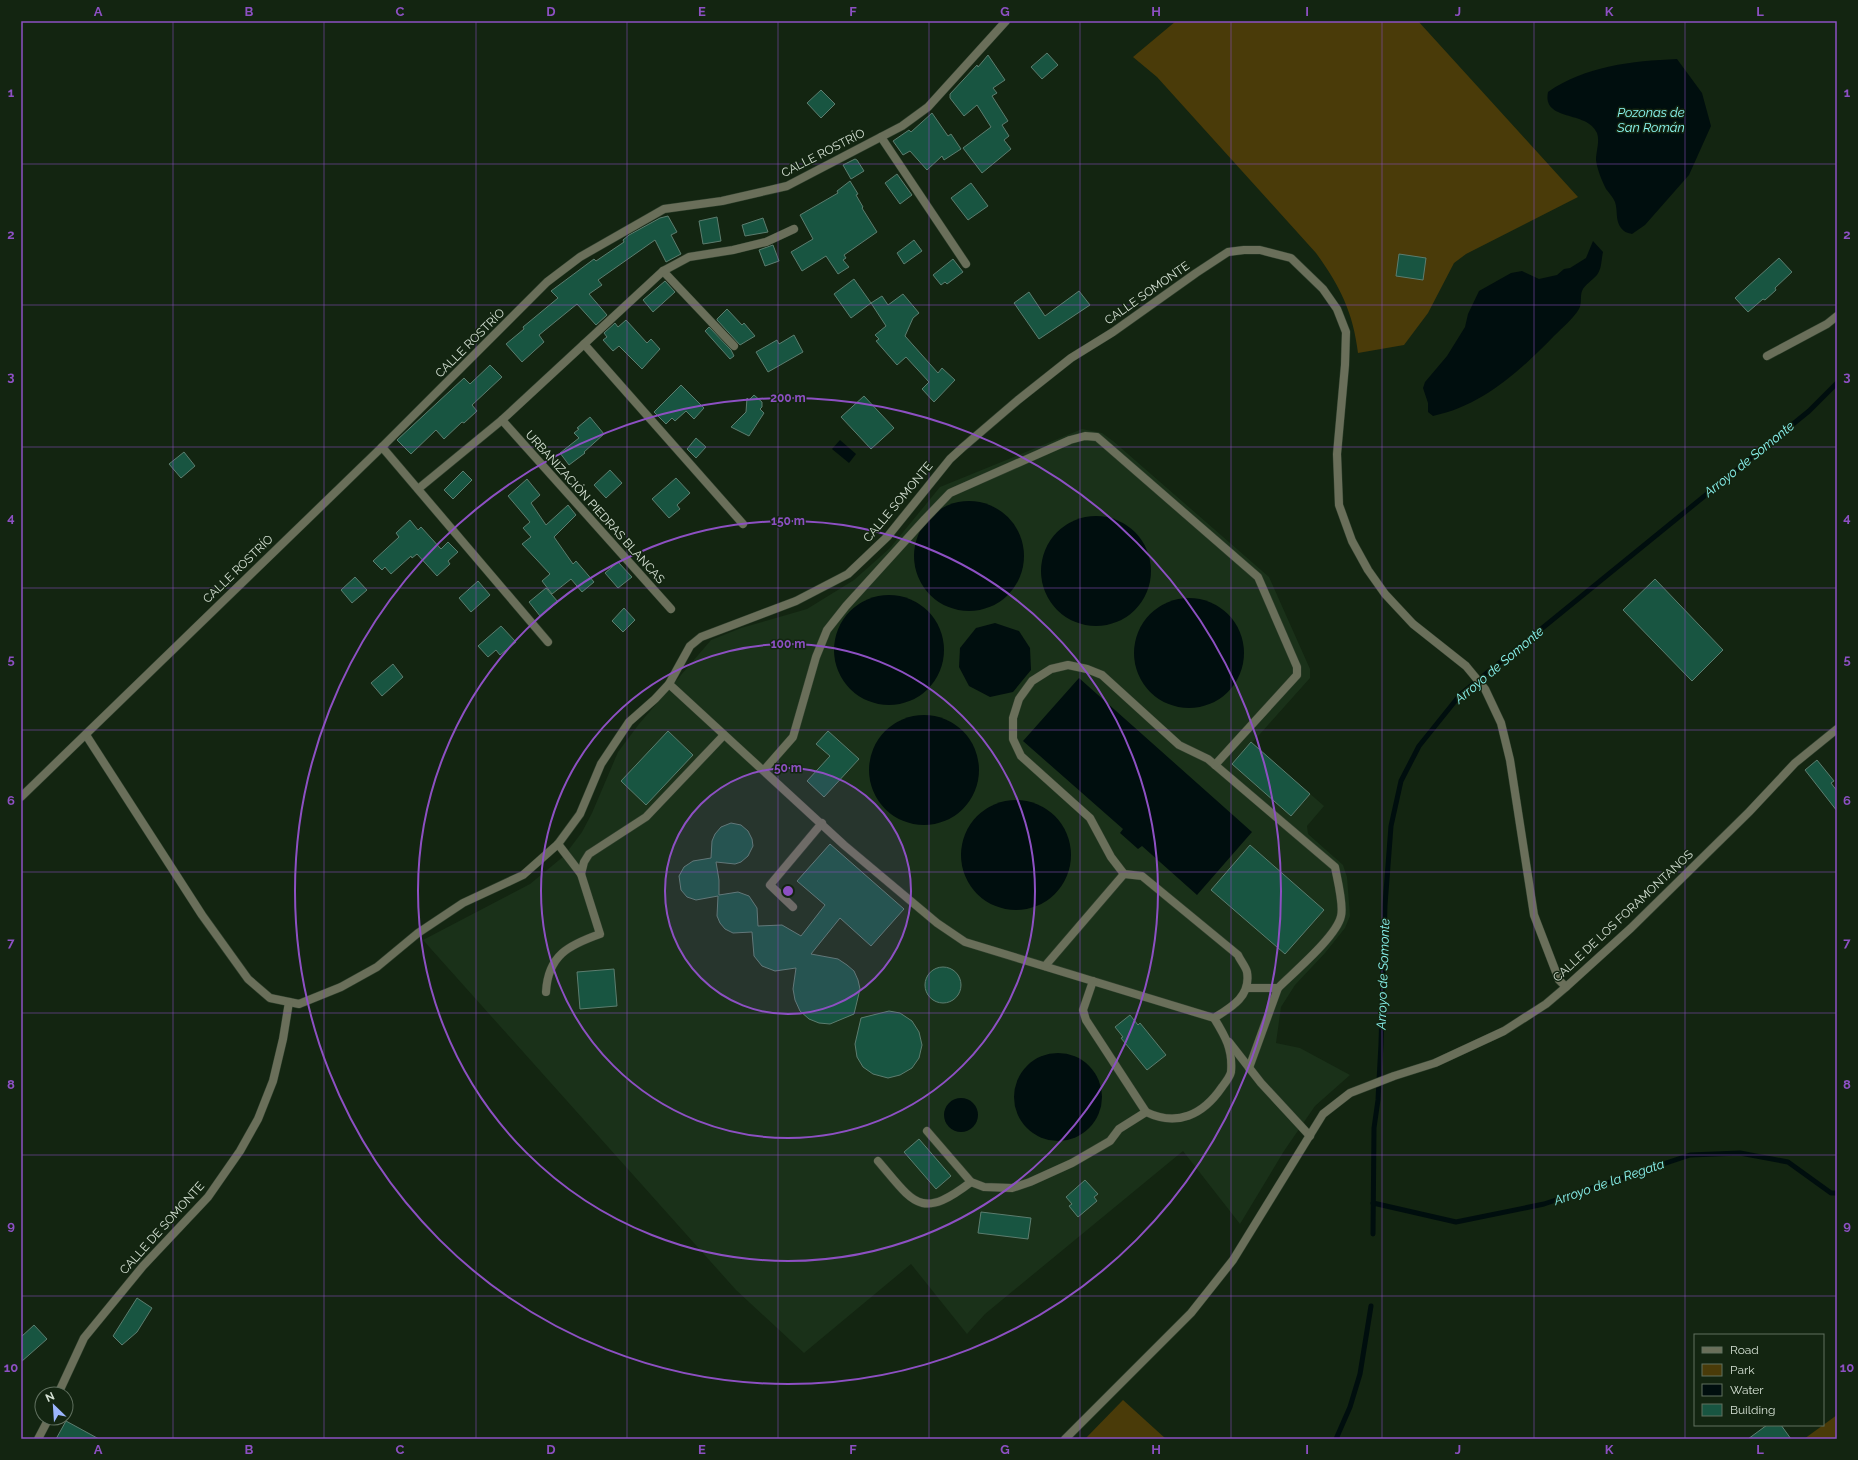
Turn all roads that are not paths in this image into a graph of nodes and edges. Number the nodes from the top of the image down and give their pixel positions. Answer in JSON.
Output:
{"nodes":[{"id":1,"x":1006,"y":21,"type":"edge"},
{"id":2,"x":881,"y":137,"type":"junction"},
{"id":3,"x":794,"y":230,"type":"dead end"},
{"id":4,"x":966,"y":264,"type":"dead end"},
{"id":5,"x":663,"y":271,"type":"junction"},
{"id":6,"x":1837,"y":316,"type":"edge"},
{"id":7,"x":584,"y":344,"type":"junction"},
{"id":8,"x":734,"y":346,"type":"dead end"},
{"id":9,"x":1767,"y":356,"type":"dead end"},
{"id":10,"x":502,"y":420,"type":"junction"},
{"id":11,"x":382,"y":447,"type":"junction"},
{"id":12,"x":418,"y":489,"type":"junction"},
{"id":13,"x":743,"y":524,"type":"dead end"},
{"id":14,"x":671,"y":609,"type":"dead end"},
{"id":15,"x":548,"y":642,"type":"dead end"},
{"id":16,"x":669,"y":684,"type":"junction"},
{"id":17,"x":1837,"y":729,"type":"edge"},
{"id":18,"x":86,"y":735,"type":"junction"},
{"id":19,"x":724,"y":735,"type":"junction"},
{"id":20,"x":1215,"y":764,"type":"junction"},
{"id":21,"x":764,"y":770,"type":"junction"},
{"id":22,"x":21,"y":797,"type":"edge"},
{"id":23,"x":822,"y":824,"type":"junction"},
{"id":24,"x":558,"y":844,"type":"junction"},
{"id":25,"x":581,"y":874,"type":"junction"},
{"id":26,"x":1124,"y":874,"type":"junction"},
{"id":27,"x":793,"y":906,"type":"dead end"},
{"id":28,"x":1045,"y":966,"type":"junction"},
{"id":29,"x":1093,"y":981,"type":"junction"},
{"id":30,"x":1566,"y":987,"type":"junction"},
{"id":31,"x":1247,"y":988,"type":"junction"},
{"id":32,"x":1278,"y":988,"type":"junction"},
{"id":33,"x":546,"y":992,"type":"dead end"},
{"id":34,"x":289,"y":1002,"type":"junction"},
{"id":35,"x":1214,"y":1018,"type":"junction"},
{"id":36,"x":1228,"y":1042,"type":"junction"},
{"id":37,"x":1249,"y":1068,"type":"junction"},
{"id":38,"x":1146,"y":1112,"type":"junction"},
{"id":39,"x":927,"y":1131,"type":"dead end"},
{"id":40,"x":1310,"y":1136,"type":"junction"},
{"id":41,"x":878,"y":1161,"type":"dead end"},
{"id":42,"x":971,"y":1182,"type":"junction"},
{"id":43,"x":62,"y":1386,"type":"edge"},
{"id":44,"x":45,"y":1426,"type":"edge"},
{"id":45,"x":38,"y":1439,"type":"edge"},
{"id":46,"x":1065,"y":1439,"type":"edge"}],
"edges":[{"from":1,"to":2,"type":"street","name":"CALLE ROSTRÍO"},
{"from":2,"to":4,"type":"street"},
{"from":2,"to":11,"type":"street","name":"CALLE ROSTRÍO"},
{"from":3,"to":5,"type":"street"},
{"from":5,"to":7,"type":"street"},
{"from":5,"to":8,"type":"street"},
{"from":6,"to":9,"type":"street"},
{"from":7,"to":10,"type":"street"},
{"from":7,"to":13,"type":"street"},
{"from":10,"to":12,"type":"street"},
{"from":10,"to":14,"type":"street","name":"URBANIZACIÓN PIEDRAS BLANCAS"},
{"from":11,"to":12,"type":"street"},
{"from":11,"to":18,"type":"street","name":"CALLE ROSTRÍO"},
{"from":12,"to":15,"type":"street"},
{"from":16,"to":19,"type":"street"},
{"from":16,"to":24,"type":"street","name":"CALLE SOMONTE"},
{"from":16,"to":30,"type":"street","name":"CALLE SOMONTE"},
{"from":17,"to":30,"type":"street","name":"CALLE DE LOS FORAMONTANOS"},
{"from":18,"to":22,"type":"street","name":"CALLE ROSTRÍO"},
{"from":18,"to":34,"type":"street","name":"CALLE SOMONTE"},
{"from":19,"to":21,"type":"street"},
{"from":19,"to":25,"type":"street"},
{"from":20,"to":21,"type":"street"},
{"from":20,"to":26,"type":"street"},
{"from":20,"to":32,"type":"street"},
{"from":21,"to":23,"type":"street"},
{"from":23,"to":27,"type":"street"},
{"from":23,"to":28,"type":"street"},
{"from":24,"to":25,"type":"street"},
{"from":24,"to":34,"type":"street","name":"CALLE SOMONTE"},
{"from":25,"to":33,"type":"street"},
{"from":26,"to":28,"type":"street"},
{"from":26,"to":31,"type":"street"},
{"from":28,"to":29,"type":"street"},
{"from":29,"to":35,"type":"street"},
{"from":29,"to":38,"type":"street"},
{"from":30,"to":40,"type":"street","name":"CALLE DE LOS FORAMONTANOS"},
{"from":31,"to":32,"type":"street"},
{"from":31,"to":35,"type":"street"},
{"from":32,"to":37,"type":"street"},
{"from":34,"to":43,"type":"street","name":"CALLE DE SOMONTE"},
{"from":35,"to":36,"type":"street"},
{"from":36,"to":37,"type":"street"},
{"from":36,"to":38,"type":"street"},
{"from":37,"to":40,"type":"street"},
{"from":38,"to":42,"type":"street"},
{"from":39,"to":42,"type":"street"},
{"from":40,"to":46,"type":"street","name":"CALLE DE LOS FORAMONTANOS"},
{"from":41,"to":42,"type":"street"},
{"from":44,"to":45,"type":"street"}]}
